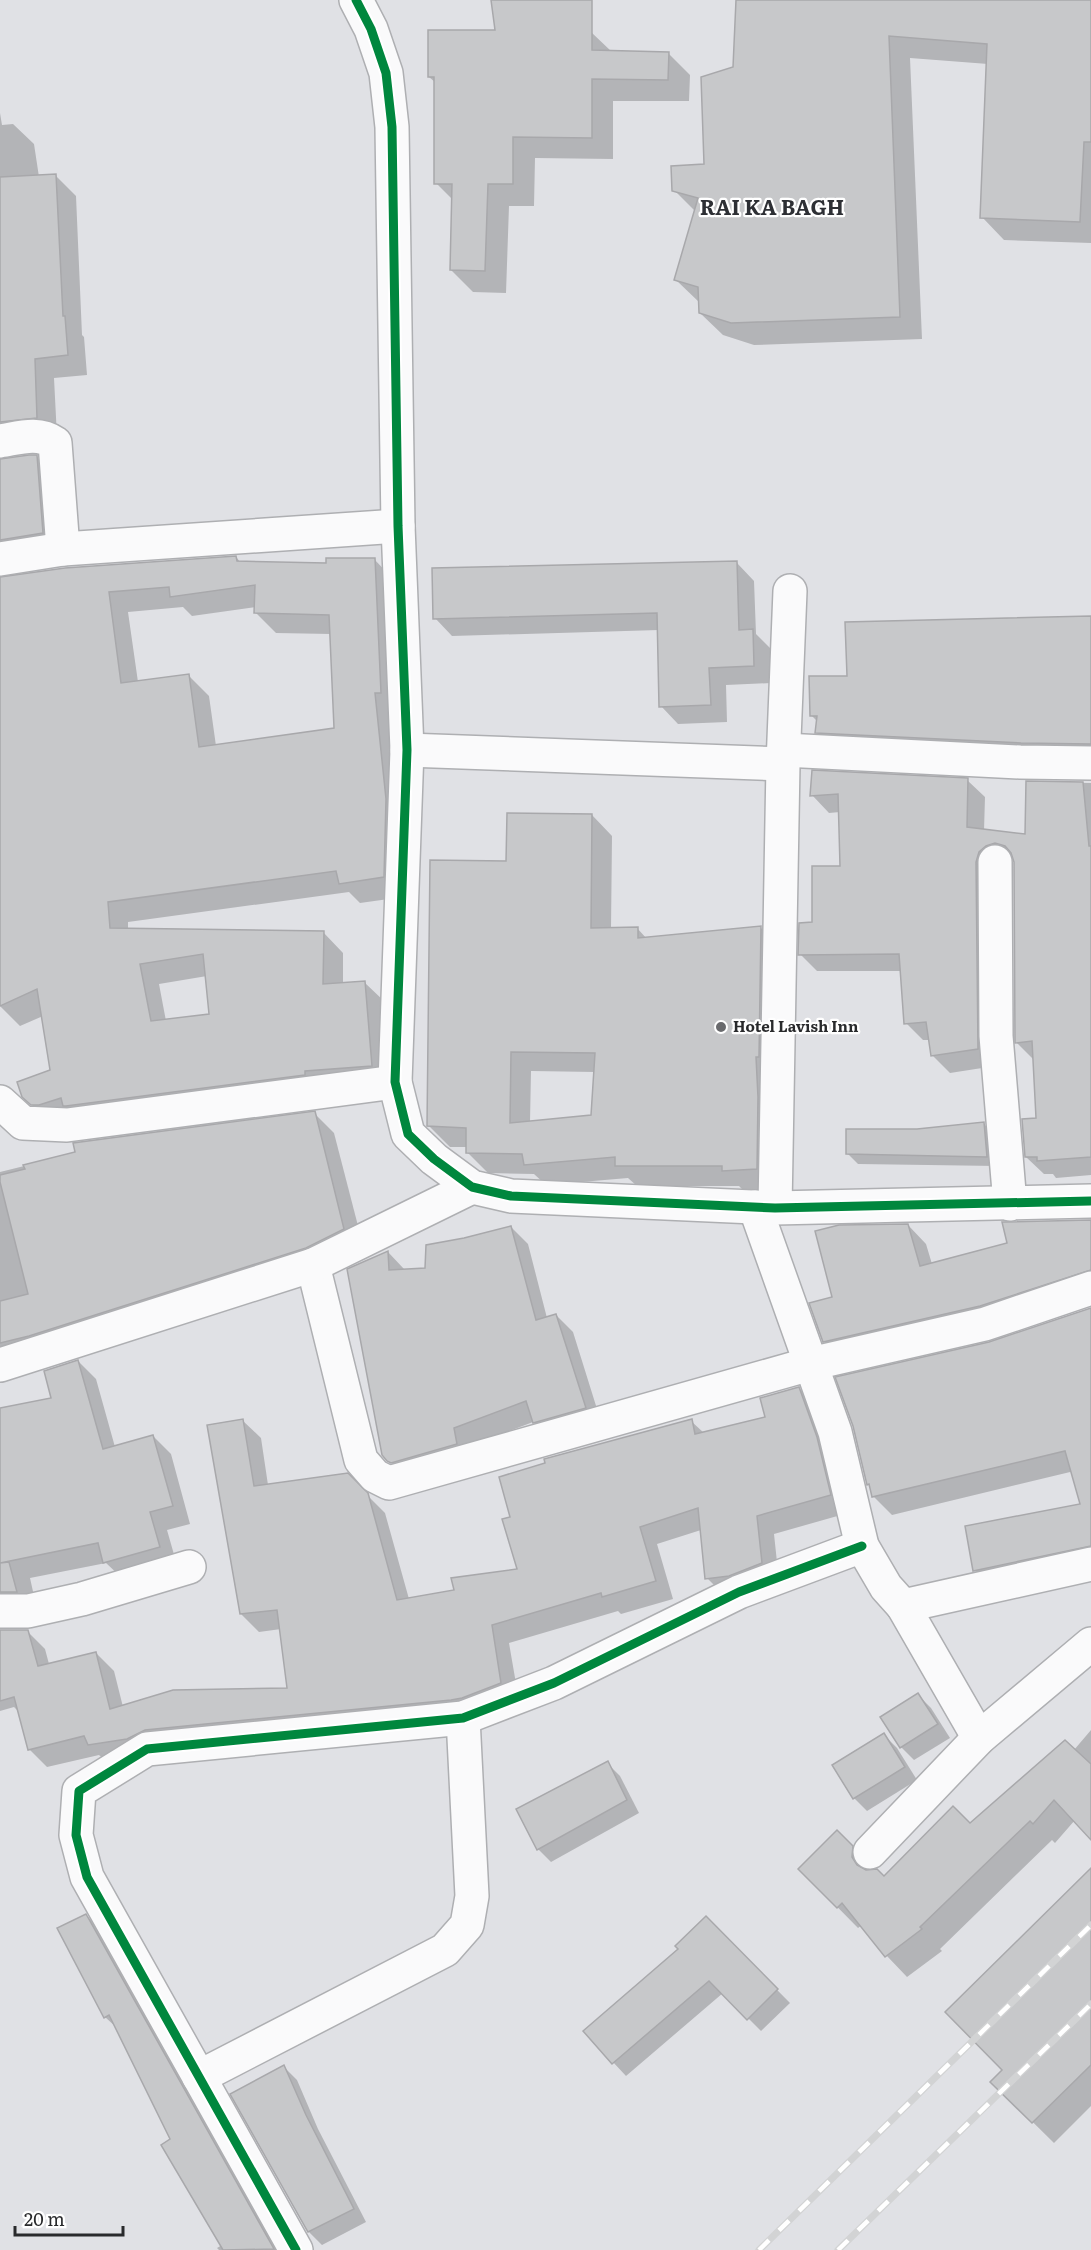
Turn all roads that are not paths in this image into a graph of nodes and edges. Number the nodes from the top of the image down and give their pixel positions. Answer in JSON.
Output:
{"nodes":[{"id":1,"x":356,"y":0,"type":"edge"},
{"id":2,"x":0,"y":441,"type":"edge"},
{"id":3,"x":398,"y":526,"type":"junction"},
{"id":4,"x":63,"y":549,"type":"junction"},
{"id":5,"x":0,"y":559,"type":"edge"},
{"id":6,"x":790,"y":591,"type":"dead end"},
{"id":7,"x":407,"y":750,"type":"junction"},
{"id":8,"x":784,"y":757,"type":"junction"},
{"id":9,"x":1091,"y":763,"type":"edge"},
{"id":10,"x":995,"y":862,"type":"dead end"},
{"id":11,"x":395,"y":1082,"type":"junction"},
{"id":12,"x":0,"y":1102,"type":"edge"},
{"id":13,"x":472,"y":1187,"type":"junction"},
{"id":14,"x":1091,"y":1201,"type":"edge"},
{"id":15,"x":1010,"y":1204,"type":"junction"},
{"id":16,"x":765,"y":1208,"type":"junction"},
{"id":17,"x":314,"y":1265,"type":"junction"},
{"id":18,"x":1091,"y":1288,"type":"edge"},
{"id":19,"x":810,"y":1364,"type":"junction"},
{"id":20,"x":0,"y":1365,"type":"edge"},
{"id":21,"x":862,"y":1546,"type":"junction"},
{"id":22,"x":1091,"y":1564,"type":"edge"},
{"id":23,"x":189,"y":1567,"type":"dead end"},
{"id":24,"x":903,"y":1606,"type":"junction"},
{"id":25,"x":0,"y":1611,"type":"edge"},
{"id":26,"x":1091,"y":1644,"type":"edge"},
{"id":27,"x":463,"y":1718,"type":"junction"},
{"id":28,"x":979,"y":1738,"type":"junction"},
{"id":29,"x":870,"y":1852,"type":"dead end"},
{"id":30,"x":199,"y":2077,"type":"junction"},
{"id":31,"x":296,"y":2250,"type":"edge"}],
"edges":[{"from":1,"to":3,"type":"street"},
{"from":2,"to":4,"type":"street"},
{"from":3,"to":4,"type":"street"},
{"from":3,"to":7,"type":"street"},
{"from":4,"to":5,"type":"street"},
{"from":6,"to":8,"type":"street"},
{"from":7,"to":8,"type":"street"},
{"from":7,"to":11,"type":"street"},
{"from":8,"to":9,"type":"street"},
{"from":8,"to":16,"type":"street"},
{"from":10,"to":15,"type":"street"},
{"from":11,"to":12,"type":"street"},
{"from":11,"to":13,"type":"street"},
{"from":13,"to":16,"type":"street"},
{"from":13,"to":17,"type":"street"},
{"from":14,"to":15,"type":"street"},
{"from":15,"to":16,"type":"street"},
{"from":16,"to":19,"type":"street"},
{"from":17,"to":19,"type":"street"},
{"from":17,"to":20,"type":"street"},
{"from":18,"to":19,"type":"street"},
{"from":19,"to":21,"type":"street"},
{"from":21,"to":24,"type":"street"},
{"from":21,"to":27,"type":"street"},
{"from":22,"to":24,"type":"street"},
{"from":23,"to":25,"type":"street"},
{"from":24,"to":28,"type":"street"},
{"from":26,"to":28,"type":"street"},
{"from":27,"to":30,"type":"street"},
{"from":27,"to":30,"type":"street"},
{"from":28,"to":29,"type":"street"},
{"from":30,"to":31,"type":"street"}]}
